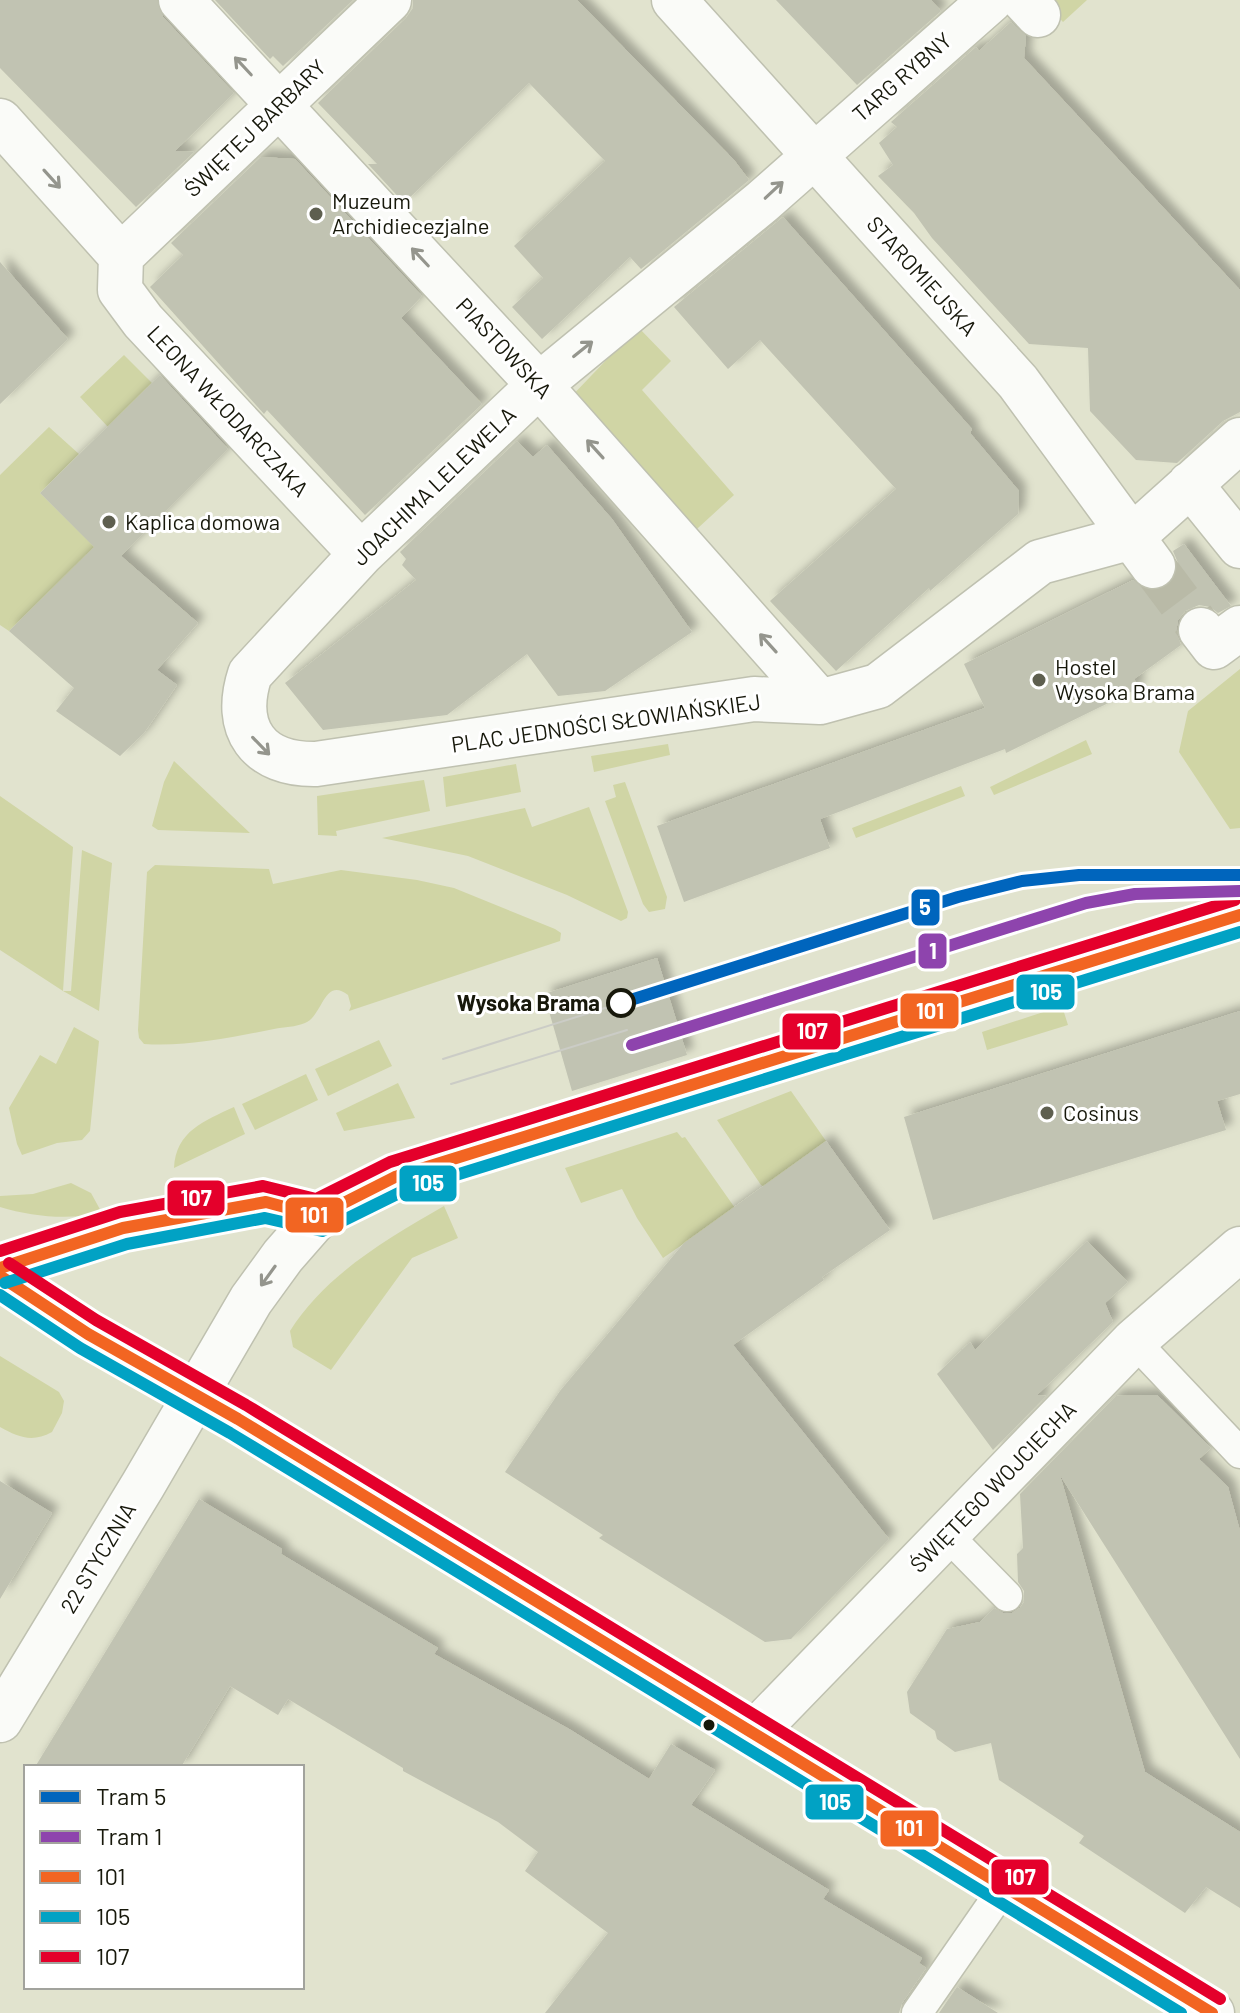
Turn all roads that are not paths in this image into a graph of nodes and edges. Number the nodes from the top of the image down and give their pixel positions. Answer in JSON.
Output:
{"nodes":[{"id":1,"x":181,"y":0,"type":"edge"},
{"id":2,"x":389,"y":0,"type":"edge"},
{"id":3,"x":674,"y":0,"type":"edge"},
{"id":4,"x":978,"y":4,"type":"edge"},
{"id":5,"x":280,"y":105,"type":"junction"},
{"id":6,"x":0,"y":121,"type":"edge"},
{"id":7,"x":813,"y":154,"type":"junction"},
{"id":8,"x":121,"y":256,"type":"junction"},
{"id":9,"x":539,"y":385,"type":"junction"},
{"id":10,"x":1240,"y":440,"type":"edge"},
{"id":11,"x":1190,"y":484,"type":"junction"},
{"id":12,"x":1240,"y":546,"type":"edge"},
{"id":13,"x":1143,"y":551,"type":"junction"},
{"id":14,"x":361,"y":554,"type":"junction"},
{"id":15,"x":250,"y":674,"type":"joint"},
{"id":16,"x":820,"y":702,"type":"junction"},
{"id":17,"x":1240,"y":915,"type":"edge"},
{"id":18,"x":318,"y":1216,"type":"junction"},
{"id":19,"x":1240,"y":1249,"type":"edge"},
{"id":20,"x":0,"y":1268,"type":"edge"},
{"id":21,"x":0,"y":1276,"type":"edge"},
{"id":22,"x":1134,"y":1341,"type":"junction"},
{"id":23,"x":194,"y":1394,"type":"junction"},
{"id":24,"x":1240,"y":1453,"type":"edge"},
{"id":25,"x":946,"y":1534,"type":"junction"},
{"id":26,"x":1007,"y":1596,"type":"dead end"},
{"id":27,"x":12,"y":1673,"type":"edge"},
{"id":28,"x":0,"y":1720,"type":"edge"},
{"id":29,"x":754,"y":1733,"type":"junction"},
{"id":30,"x":1005,"y":1886,"type":"junction"},
{"id":31,"x":917,"y":2013,"type":"edge"},
{"id":32,"x":1212,"y":2013,"type":"edge"}],
"edges":[{"from":5,"to":1,"type":"street","name":"PIASTOWSKA","one_way":true},
{"from":2,"to":5,"type":"street","name":"ŚWIĘTEJ BARBARY"},
{"from":3,"to":7,"type":"street","name":"STAROMIEJSKA"},
{"from":4,"to":7,"type":"street","name":"TARG RYBNY"},
{"from":5,"to":8,"type":"street","name":"ŚWIĘTEJ BARBARY"},
{"from":9,"to":5,"type":"street","name":"PIASTOWSKA","one_way":true},
{"from":6,"to":8,"type":"street","one_way":true},
{"from":9,"to":7,"type":"street","name":"JOACHIMA LELEWELA","one_way":true},
{"from":7,"to":13,"type":"street","name":"STAROMIEJSKA"},
{"from":8,"to":14,"type":"street","name":"LEONA WŁODARCZAKA"},
{"from":9,"to":14,"type":"street","name":"JOACHIMA LELEWELA"},
{"from":16,"to":9,"type":"street","name":"PIASTOWSKA","one_way":true},
{"from":10,"to":11,"type":"street"},
{"from":11,"to":12,"type":"street"},
{"from":11,"to":13,"type":"street"},
{"from":13,"to":16,"type":"street","name":"PLAC JEDNOŚCI SŁOWIAŃSKIEJ"},
{"from":14,"to":15,"type":"street","name":"JOACHIMA LELEWELA"},
{"from":15,"to":16,"type":"street","name":"PLAC JEDNOŚCI SŁOWIAŃSKIEJ","one_way":true},
{"from":17,"to":18,"type":"street"},
{"from":18,"to":20,"type":"street"},
{"from":18,"to":23,"type":"street","one_way":true},
{"from":19,"to":22,"type":"street","name":"ŚWIĘTEGO WOJCIECHA"},
{"from":21,"to":23,"type":"street"},
{"from":22,"to":24,"type":"lane"},
{"from":22,"to":25,"type":"street","name":"ŚWIĘTEGO WOJCIECHA"},
{"from":23,"to":27,"type":"street","name":"22 STYCZNIA"},
{"from":23,"to":29,"type":"street"},
{"from":25,"to":26,"type":"lane"},
{"from":25,"to":29,"type":"street","name":"ŚWIĘTEGO WOJCIECHA"},
{"from":27,"to":28,"type":"street","name":"22 STYCZNIA"},
{"from":29,"to":30,"type":"street"},
{"from":30,"to":31,"type":"lane"},
{"from":30,"to":32,"type":"street"}]}
